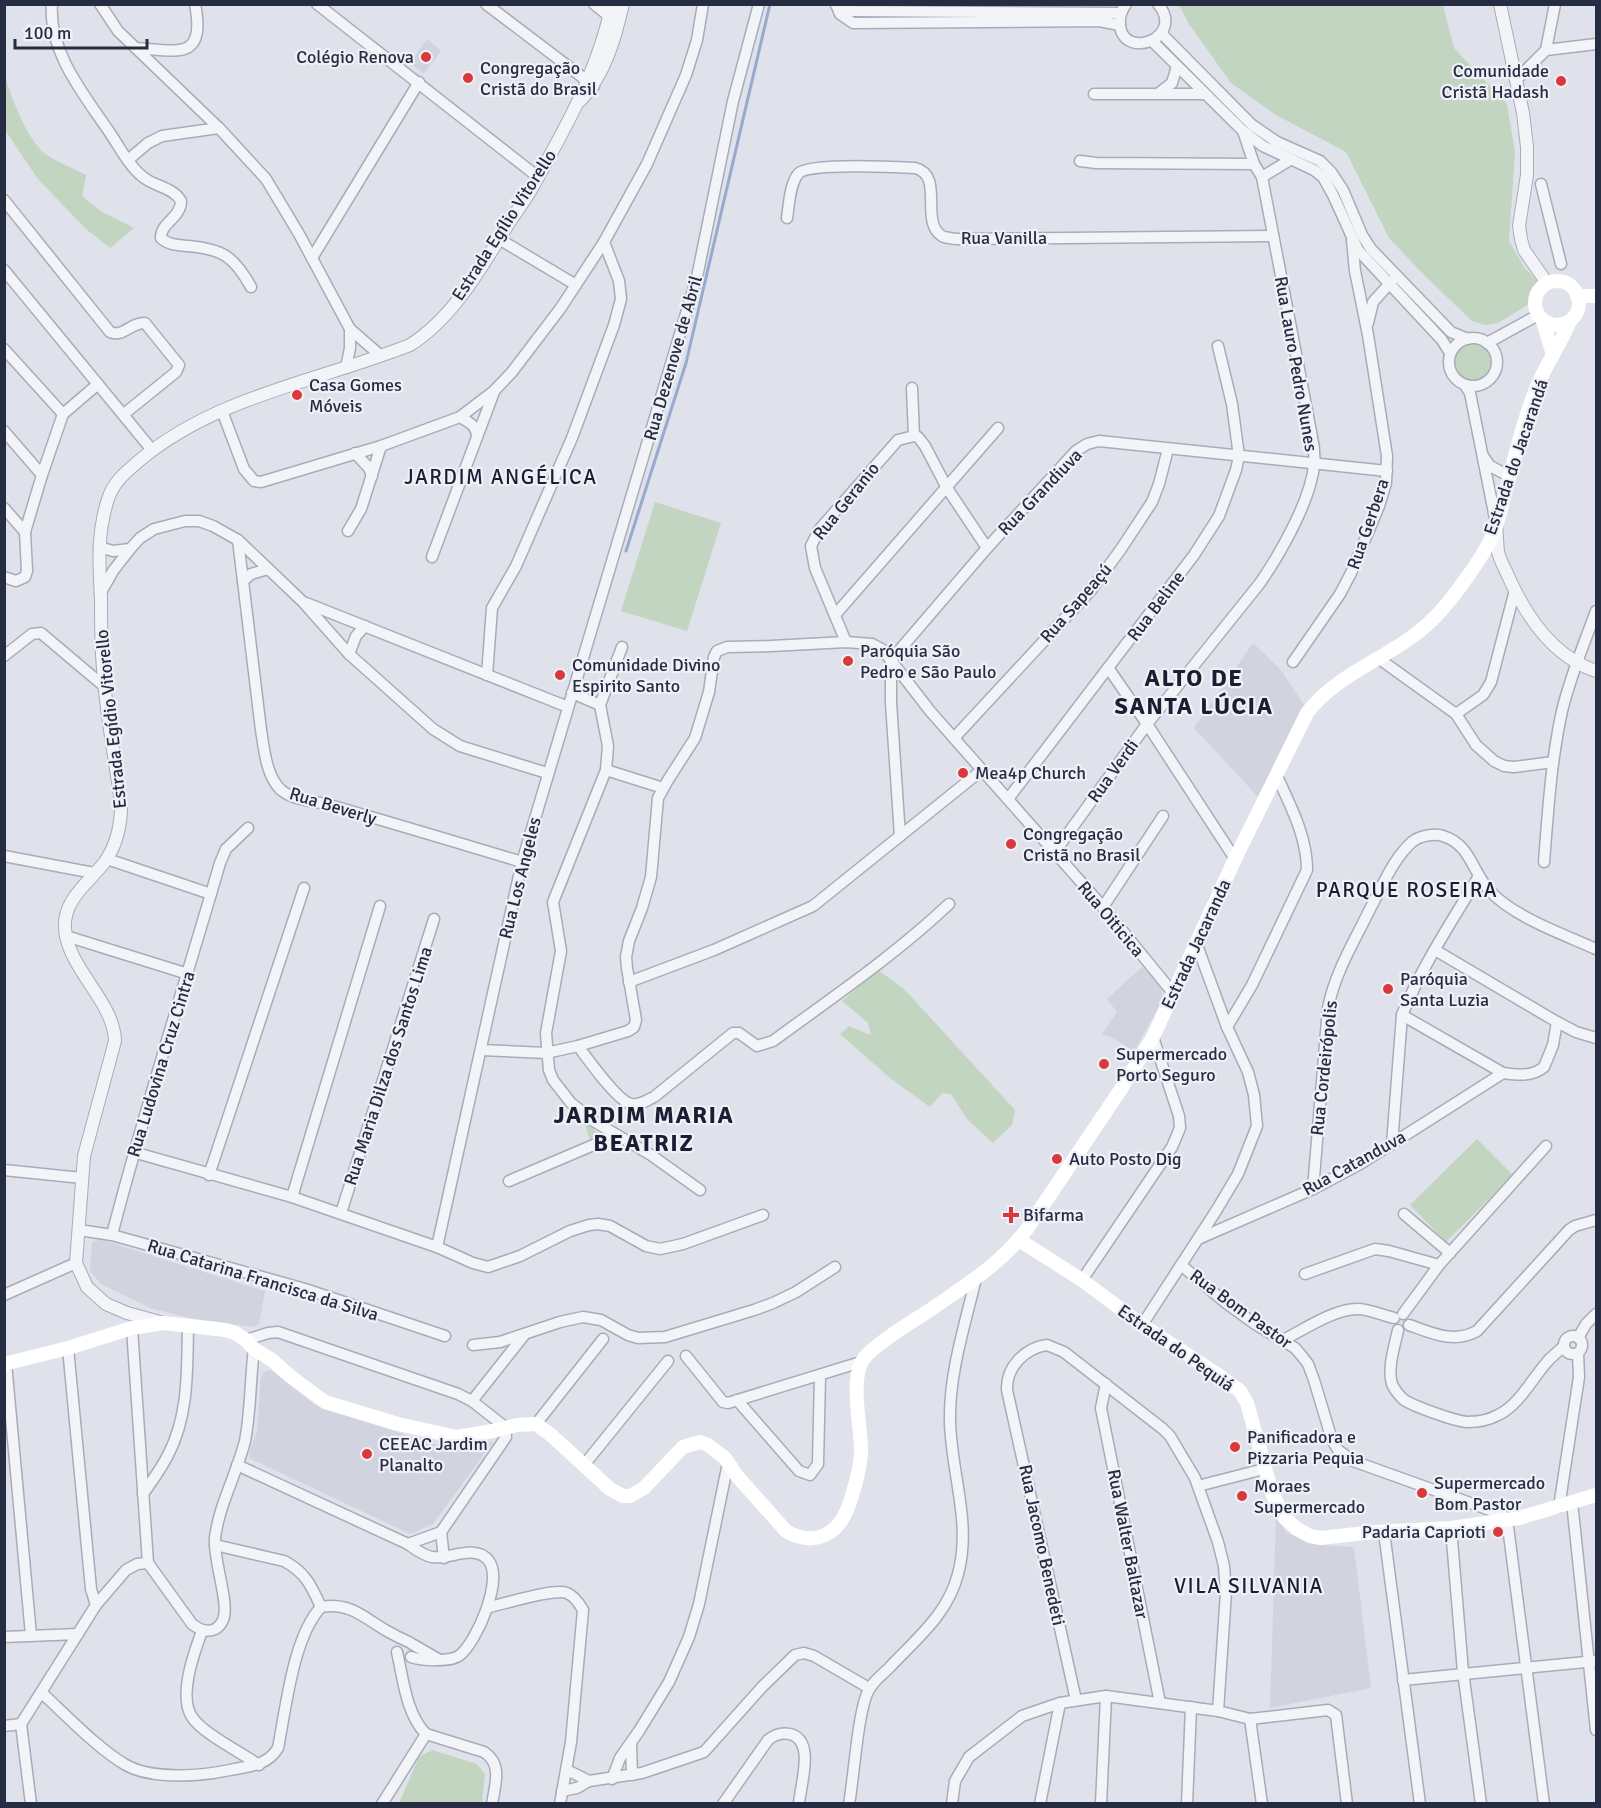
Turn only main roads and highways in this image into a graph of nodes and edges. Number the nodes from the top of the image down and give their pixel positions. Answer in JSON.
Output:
{"nodes":[{"id":1,"x":1577,"y":296,"type":"junction"},
{"id":2,"x":1596,"y":296,"type":"edge"},
{"id":3,"x":1540,"y":318,"type":"junction"},
{"id":4,"x":1570,"y":321,"type":"junction"},
{"id":5,"x":1553,"y":355,"type":"junction"},
{"id":6,"x":1378,"y":658,"type":"joint"},
{"id":7,"x":1019,"y":1240,"type":"junction"},
{"id":8,"x":5,"y":1363,"type":"edge"},
{"id":9,"x":1596,"y":1495,"type":"edge"}],
"edges":[{"from":1,"to":2,"type":"main road"},
{"from":1,"to":3,"type":"main road"},
{"from":1,"to":4,"type":"main road"},
{"from":3,"to":4,"type":"main road"},
{"from":3,"to":5,"type":"main road"},
{"from":4,"to":5,"type":"main road","name":"Estrada do Jacarandá"},
{"from":5,"to":6,"type":"main road","name":"Estrada do Jacarandá"},
{"from":6,"to":7,"type":"main road","name":"Estrada Jacaranda"},
{"from":7,"to":8,"type":"main road"},
{"from":7,"to":9,"type":"main road","name":"Estrada do Pequiá"}]}
